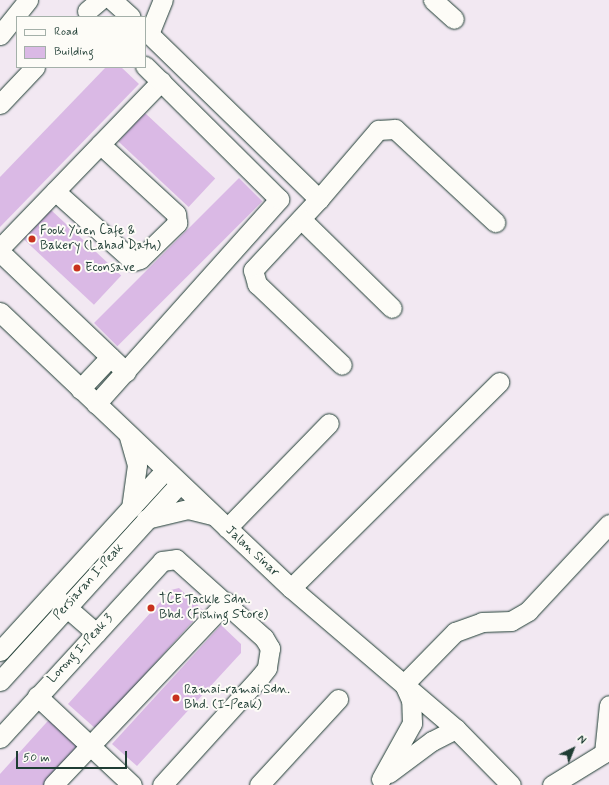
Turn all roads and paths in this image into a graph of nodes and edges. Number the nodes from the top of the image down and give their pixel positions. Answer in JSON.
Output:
{"nodes":[{"id":1,"x":28,"y":0,"type":"edge"},
{"id":2,"x":112,"y":0,"type":"edge"},
{"id":3,"x":163,"y":0,"type":"edge"},
{"id":4,"x":433,"y":0,"type":"edge"},
{"id":5,"x":130,"y":16,"type":"edge"},
{"id":6,"x":454,"y":20,"type":"dead end"},
{"id":7,"x":3,"y":24,"type":"edge"},
{"id":8,"x":147,"y":32,"type":"edge"},
{"id":9,"x":146,"y":67,"type":"edge"},
{"id":10,"x":34,"y":68,"type":"edge"},
{"id":11,"x":160,"y":81,"type":"junction"},
{"id":12,"x":0,"y":104,"type":"edge"},
{"id":13,"x":100,"y":144,"type":"junction"},
{"id":14,"x":299,"y":177,"type":"junction"},
{"id":15,"x":55,"y":191,"type":"junction"},
{"id":16,"x":279,"y":199,"type":"junction"},
{"id":17,"x":319,"y":199,"type":"junction"},
{"id":18,"x":301,"y":219,"type":"junction"},
{"id":19,"x":495,"y":222,"type":"dead end"},
{"id":20,"x":0,"y":248,"type":"edge"},
{"id":21,"x":0,"y":252,"type":"edge"},
{"id":22,"x":392,"y":308,"type":"dead end"},
{"id":23,"x":0,"y":312,"type":"edge"},
{"id":24,"x":110,"y":357,"type":"junction"},
{"id":25,"x":342,"y":365,"type":"dead end"},
{"id":26,"x":126,"y":372,"type":"junction"},
{"id":27,"x":499,"y":382,"type":"dead end"},
{"id":28,"x":80,"y":389,"type":"junction"},
{"id":29,"x":96,"y":404,"type":"junction"},
{"id":30,"x":329,"y":423,"type":"dead end"},
{"id":31,"x":129,"y":436,"type":"junction"},
{"id":32,"x":165,"y":470,"type":"junction"},
{"id":33,"x":179,"y":484,"type":"junction"},
{"id":34,"x":138,"y":514,"type":"junction"},
{"id":35,"x":221,"y":522,"type":"junction"},
{"id":36,"x":609,"y":524,"type":"edge"},
{"id":37,"x":291,"y":588,"type":"junction"},
{"id":38,"x":52,"y":594,"type":"junction"},
{"id":39,"x":226,"y":602,"type":"junction"},
{"id":40,"x":66,"y":607,"type":"junction"},
{"id":41,"x":96,"y":633,"type":"junction"},
{"id":42,"x":0,"y":651,"type":"edge"},
{"id":43,"x":0,"y":681,"type":"edge"},
{"id":44,"x":404,"y":684,"type":"junction"},
{"id":45,"x":37,"y":696,"type":"junction"},
{"id":46,"x":338,"y":699,"type":"dead end"},
{"id":47,"x":609,"y":705,"type":"edge"},
{"id":48,"x":456,"y":729,"type":"junction"},
{"id":49,"x":0,"y":738,"type":"edge"},
{"id":50,"x":92,"y":744,"type":"junction"},
{"id":51,"x":607,"y":751,"type":"edge"},
{"id":52,"x":379,"y":782,"type":"edge"},
{"id":53,"x":53,"y":785,"type":"edge"},
{"id":54,"x":132,"y":785,"type":"edge"},
{"id":55,"x":162,"y":785,"type":"edge"},
{"id":56,"x":259,"y":785,"type":"edge"},
{"id":57,"x":511,"y":785,"type":"edge"},
{"id":58,"x":552,"y":785,"type":"edge"}],
"edges":[{"from":1,"to":7,"type":"street"},
{"from":2,"to":5,"type":"street"},
{"from":3,"to":8,"type":"street"},
{"from":4,"to":6,"type":"street"},
{"from":8,"to":14,"type":"street"},
{"from":9,"to":11,"type":"street"},
{"from":10,"to":12,"type":"street"},
{"from":11,"to":13,"type":"street"},
{"from":11,"to":16,"type":"street"},
{"from":13,"to":15,"type":"street"},
{"from":13,"to":15,"type":"street"},
{"from":14,"to":16,"type":"street"},
{"from":14,"to":17,"type":"street"},
{"from":15,"to":20,"type":"street"},
{"from":16,"to":26,"type":"street"},
{"from":17,"to":18,"type":"street"},
{"from":17,"to":19,"type":"street"},
{"from":18,"to":22,"type":"street"},
{"from":18,"to":25,"type":"street"},
{"from":21,"to":24,"type":"street"},
{"from":23,"to":28,"type":"street","name":"Jalan Sinar"},
{"from":24,"to":26,"type":"street"},
{"from":24,"to":28,"type":"street"},
{"from":26,"to":29,"type":"street"},
{"from":27,"to":37,"type":"street"},
{"from":28,"to":29,"type":"street","name":"Jalan Sinar"},
{"from":29,"to":31,"type":"street","name":"Jalan Sinar"},
{"from":30,"to":35,"type":"street"},
{"from":31,"to":32,"type":"street","name":"Jalan Sinar"},
{"from":31,"to":34,"type":"street"},
{"from":32,"to":33,"type":"street","name":"Jalan Sinar"},
{"from":32,"to":34,"type":"street"},
{"from":33,"to":34,"type":"street","name":"Persiaran I-Peak"},
{"from":33,"to":35,"type":"street","name":"Jalan Sinar"},
{"from":34,"to":35,"type":"street"},
{"from":34,"to":38,"type":"street"},
{"from":34,"to":40,"type":"street","name":"Persiaran I-Peak"},
{"from":35,"to":37,"type":"street","name":"Jalan Sinar"},
{"from":36,"to":44,"type":"street"},
{"from":37,"to":44,"type":"street","name":"Jalan Sinar"},
{"from":38,"to":40,"type":"street"},
{"from":38,"to":42,"type":"street"},
{"from":39,"to":41,"type":"street","name":"Lorong I-Peak 3"},
{"from":39,"to":50,"type":"street"},
{"from":39,"to":55,"type":"street"},
{"from":40,"to":41,"type":"street"},
{"from":40,"to":43,"type":"street","name":"Persiaran I-Peak"},
{"from":41,"to":45,"type":"street","name":"Lorong I-Peak 3"},
{"from":44,"to":48,"type":"street","name":"Jalan Sinar"},
{"from":44,"to":52,"type":"street"},
{"from":45,"to":49,"type":"street","name":"Lorong I-Peak 3"},
{"from":45,"to":50,"type":"street"},
{"from":46,"to":56,"type":"street"},
{"from":47,"to":51,"type":"street"},
{"from":48,"to":52,"type":"street"},
{"from":48,"to":57,"type":"street","name":"Jalan Sinar"},
{"from":50,"to":53,"type":"street"},
{"from":50,"to":54,"type":"street"},
{"from":51,"to":58,"type":"street"}]}
